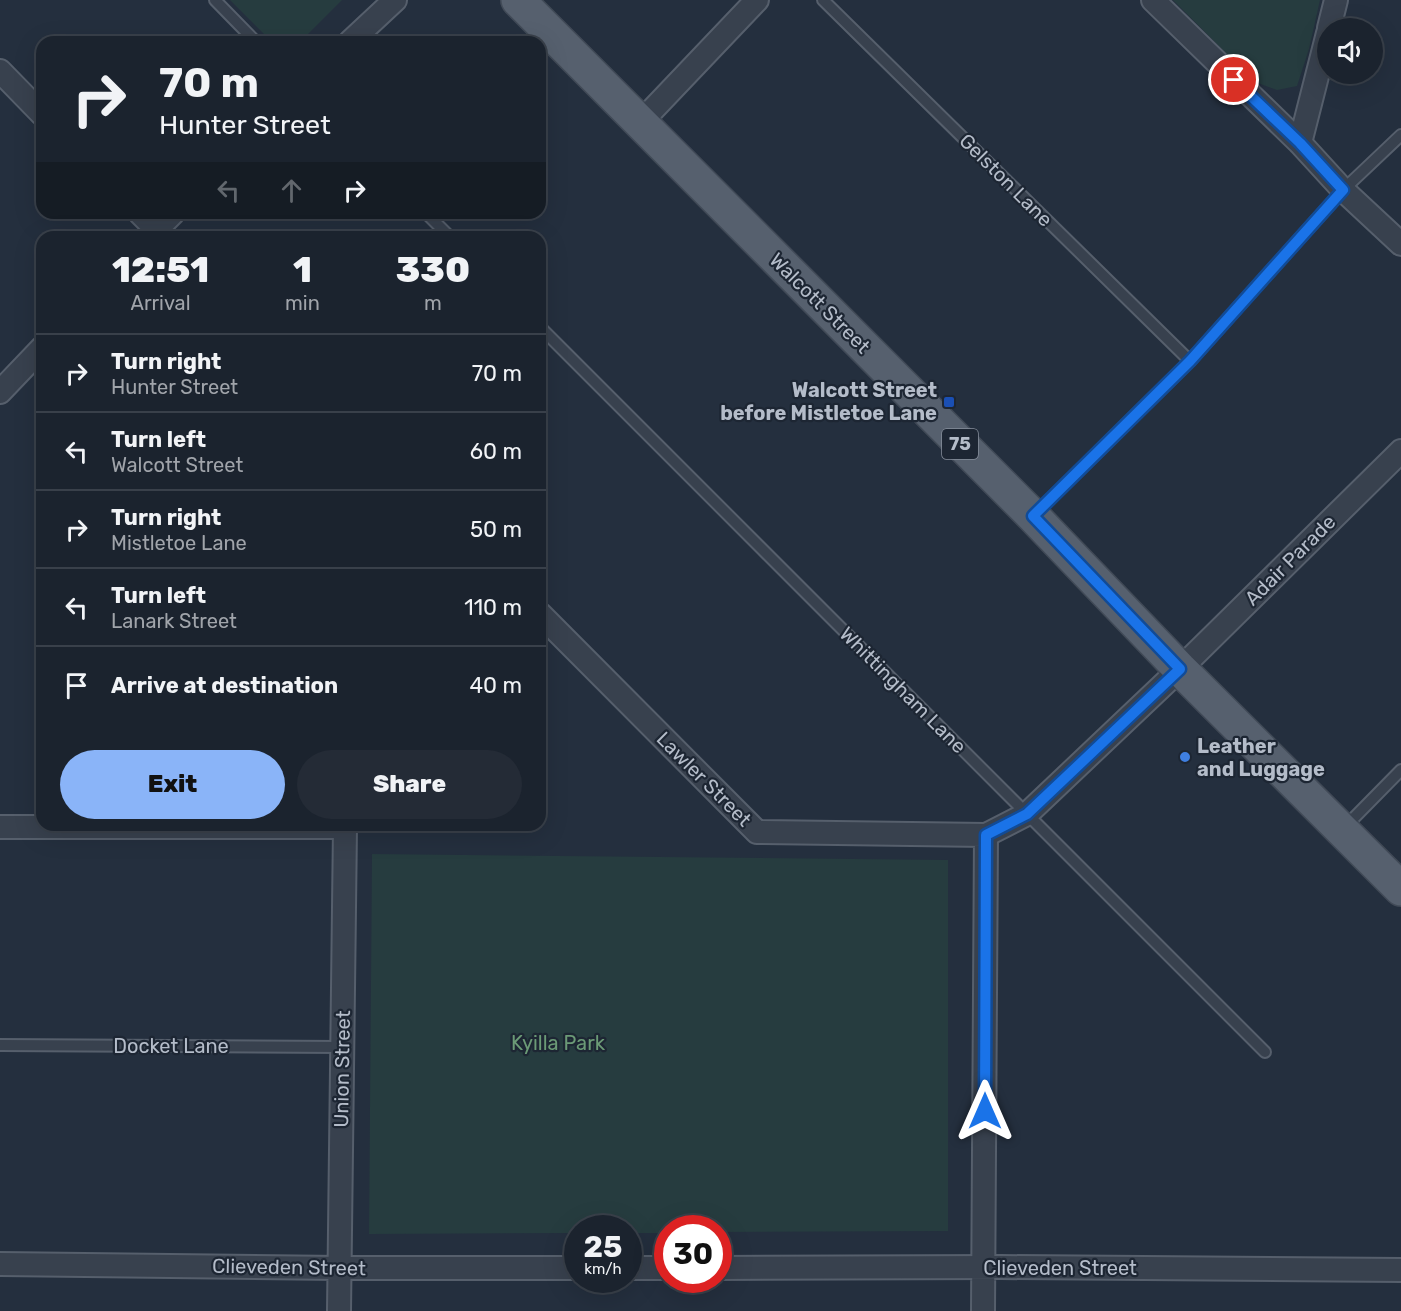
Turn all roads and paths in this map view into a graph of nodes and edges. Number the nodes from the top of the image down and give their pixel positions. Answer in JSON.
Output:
{"nodes":[{"id":1,"x":215,"y":0,"type":"edge"},
{"id":2,"x":395,"y":0,"type":"edge"},
{"id":3,"x":518,"y":0,"type":"edge"},
{"id":4,"x":757,"y":0,"type":"edge"},
{"id":5,"x":823,"y":0,"type":"edge"},
{"id":6,"x":1153,"y":0,"type":"edge"},
{"id":7,"x":1336,"y":0,"type":"edge"},
{"id":8,"x":1332,"y":18,"type":"edge"},
{"id":9,"x":250,"y":36,"type":"edge"},
{"id":10,"x":356,"y":36,"type":"edge"},
{"id":11,"x":0,"y":71,"type":"edge"},
{"id":12,"x":1317,"y":76,"type":"edge"},
{"id":13,"x":36,"y":108,"type":"edge"},
{"id":14,"x":640,"y":123,"type":"junction"},
{"id":15,"x":1401,"y":135,"type":"edge"},
{"id":16,"x":1300,"y":143,"type":"junction"},
{"id":17,"x":1343,"y":190,"type":"junction"},
{"id":18,"x":145,"y":219,"type":"edge"},
{"id":19,"x":168,"y":219,"type":"edge"},
{"id":20,"x":432,"y":219,"type":"edge"},
{"id":21,"x":154,"y":231,"type":"edge"},
{"id":22,"x":158,"y":231,"type":"edge"},
{"id":23,"x":444,"y":231,"type":"edge"},
{"id":24,"x":1401,"y":244,"type":"edge"},
{"id":25,"x":546,"y":333,"type":"edge"},
{"id":26,"x":36,"y":353,"type":"edge"},
{"id":27,"x":1190,"y":361,"type":"junction"},
{"id":28,"x":3,"y":383,"type":"edge"},
{"id":29,"x":1401,"y":451,"type":"edge"},
{"id":30,"x":1033,"y":516,"type":"junction"},
{"id":31,"x":546,"y":620,"type":"edge"},
{"id":32,"x":1180,"y":669,"type":"junction"},
{"id":33,"x":1401,"y":770,"type":"edge"},
{"id":34,"x":1027,"y":814,"type":"junction"},
{"id":35,"x":0,"y":827,"type":"edge"},
{"id":36,"x":36,"y":827,"type":"edge"},
{"id":37,"x":1342,"y":829,"type":"junction"},
{"id":38,"x":345,"y":831,"type":"edge"},
{"id":39,"x":986,"y":835,"type":"junction"},
{"id":40,"x":1401,"y":888,"type":"edge"},
{"id":41,"x":0,"y":1045,"type":"edge"},
{"id":42,"x":342,"y":1047,"type":"junction"},
{"id":43,"x":1265,"y":1052,"type":"dead end"},
{"id":44,"x":0,"y":1264,"type":"edge"},
{"id":45,"x":984,"y":1267,"type":"junction"},
{"id":46,"x":340,"y":1268,"type":"junction"},
{"id":47,"x":564,"y":1268,"type":"edge"},
{"id":48,"x":732,"y":1268,"type":"edge"},
{"id":49,"x":1401,"y":1270,"type":"edge"},
{"id":50,"x":339,"y":1311,"type":"edge"},
{"id":51,"x":983,"y":1311,"type":"edge"}],
"edges":[{"from":1,"to":9,"type":"lane"},
{"from":2,"to":10,"type":"street"},
{"from":3,"to":14,"type":"main road","name":"Walcott Street","number":"75"},
{"from":4,"to":14,"type":"street"},
{"from":5,"to":27,"type":"lane","name":"Gelston Lane"},
{"from":6,"to":16,"type":"street"},
{"from":7,"to":8,"type":"street"},
{"from":11,"to":13,"type":"street"},
{"from":12,"to":16,"type":"street"},
{"from":14,"to":30,"type":"main road","name":"Walcott Street","number":"75"},
{"from":15,"to":17,"type":"lane"},
{"from":16,"to":17,"type":"street"},
{"from":17,"to":24,"type":"street"},
{"from":17,"to":27,"type":"lane"},
{"from":18,"to":21,"type":"street"},
{"from":19,"to":22,"type":"street"},
{"from":20,"to":23,"type":"lane"},
{"from":25,"to":34,"type":"lane","name":"Whittingham Lane"},
{"from":26,"to":28,"type":"street"},
{"from":27,"to":30,"type":"lane"},
{"from":29,"to":32,"type":"street","name":"Adair Parade"},
{"from":30,"to":32,"type":"main road","name":"Walcott Street","number":"75"},
{"from":31,"to":39,"type":"street","name":"Lawler Street"},
{"from":32,"to":34,"type":"street","name":"Adair Parade"},
{"from":32,"to":37,"type":"main road","name":"Walcott Street","number":"75"},
{"from":33,"to":37,"type":"lane"},
{"from":34,"to":39,"type":"street","name":"Adair Parade"},
{"from":34,"to":43,"type":"lane","name":"Whittingham Lane"},
{"from":35,"to":36,"type":"street","name":"Union Street"},
{"from":37,"to":40,"type":"main road","name":"Walcott Street","number":"75"},
{"from":38,"to":42,"type":"street","name":"Union Street"},
{"from":39,"to":45,"type":"street"},
{"from":41,"to":42,"type":"lane","name":"Docket Lane"},
{"from":42,"to":46,"type":"street","name":"Union Street"},
{"from":44,"to":46,"type":"street","name":"Clieveden Street"},
{"from":45,"to":48,"type":"street","name":"Clieveden Street"},
{"from":45,"to":49,"type":"street","name":"Clieveden Street"},
{"from":45,"to":51,"type":"street"},
{"from":46,"to":47,"type":"street","name":"Clieveden Street"},
{"from":46,"to":50,"type":"street","name":"Union Street"}]}
